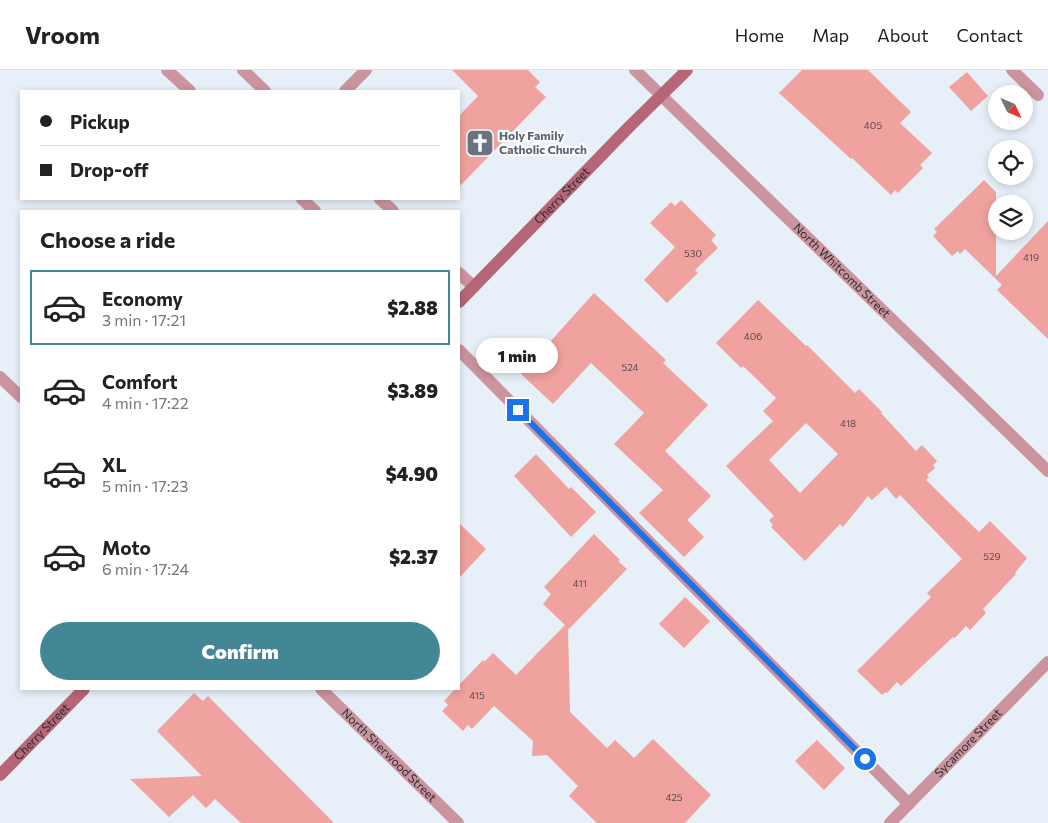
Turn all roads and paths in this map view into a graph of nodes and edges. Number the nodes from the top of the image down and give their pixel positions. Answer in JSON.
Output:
{"nodes":[{"id":1,"x":167,"y":70,"type":"edge"},
{"id":2,"x":242,"y":70,"type":"edge"},
{"id":3,"x":366,"y":70,"type":"edge"},
{"id":4,"x":635,"y":70,"type":"edge"},
{"id":5,"x":687,"y":70,"type":"edge"},
{"id":6,"x":1012,"y":70,"type":"edge"},
{"id":7,"x":189,"y":90,"type":"edge"},
{"id":8,"x":264,"y":90,"type":"edge"},
{"id":9,"x":346,"y":90,"type":"edge"},
{"id":10,"x":1038,"y":95,"type":"dead end"},
{"id":11,"x":662,"y":96,"type":"junction"},
{"id":12,"x":303,"y":200,"type":"edge"},
{"id":13,"x":381,"y":200,"type":"edge"},
{"id":14,"x":314,"y":210,"type":"edge"},
{"id":15,"x":392,"y":210,"type":"edge"},
{"id":16,"x":460,"y":274,"type":"edge"},
{"id":17,"x":474,"y":286,"type":"junction"},
{"id":18,"x":460,"y":301,"type":"edge"},
{"id":19,"x":460,"y":351,"type":"edge"},
{"id":20,"x":0,"y":377,"type":"edge"},
{"id":21,"x":20,"y":397,"type":"edge"},
{"id":22,"x":1048,"y":471,"type":"edge"},
{"id":23,"x":1048,"y":662,"type":"edge"},
{"id":24,"x":83,"y":690,"type":"edge"},
{"id":25,"x":321,"y":690,"type":"edge"},
{"id":26,"x":0,"y":775,"type":"edge"},
{"id":27,"x":909,"y":804,"type":"junction"},
{"id":28,"x":458,"y":823,"type":"edge"},
{"id":29,"x":890,"y":823,"type":"edge"}],
"edges":[{"from":1,"to":7,"type":"street"},
{"from":2,"to":8,"type":"street"},
{"from":3,"to":9,"type":"street"},
{"from":4,"to":11,"type":"street","name":"North Whitcomb Street"},
{"from":5,"to":11,"type":"street","name":"Cherry Street"},
{"from":6,"to":10,"type":"street"},
{"from":11,"to":17,"type":"street","name":"Cherry Street"},
{"from":11,"to":22,"type":"street","name":"North Whitcomb Street"},
{"from":12,"to":14,"type":"street"},
{"from":13,"to":15,"type":"street"},
{"from":16,"to":17,"type":"street"},
{"from":17,"to":18,"type":"street","name":"Cherry Street"},
{"from":19,"to":27,"type":"street"},
{"from":20,"to":21,"type":"street"},
{"from":23,"to":27,"type":"street","name":"Sycamore Street"},
{"from":24,"to":26,"type":"street","name":"Cherry Street"},
{"from":25,"to":28,"type":"street","name":"North Sherwood Street"},
{"from":27,"to":29,"type":"street","name":"Sycamore Street"}]}
